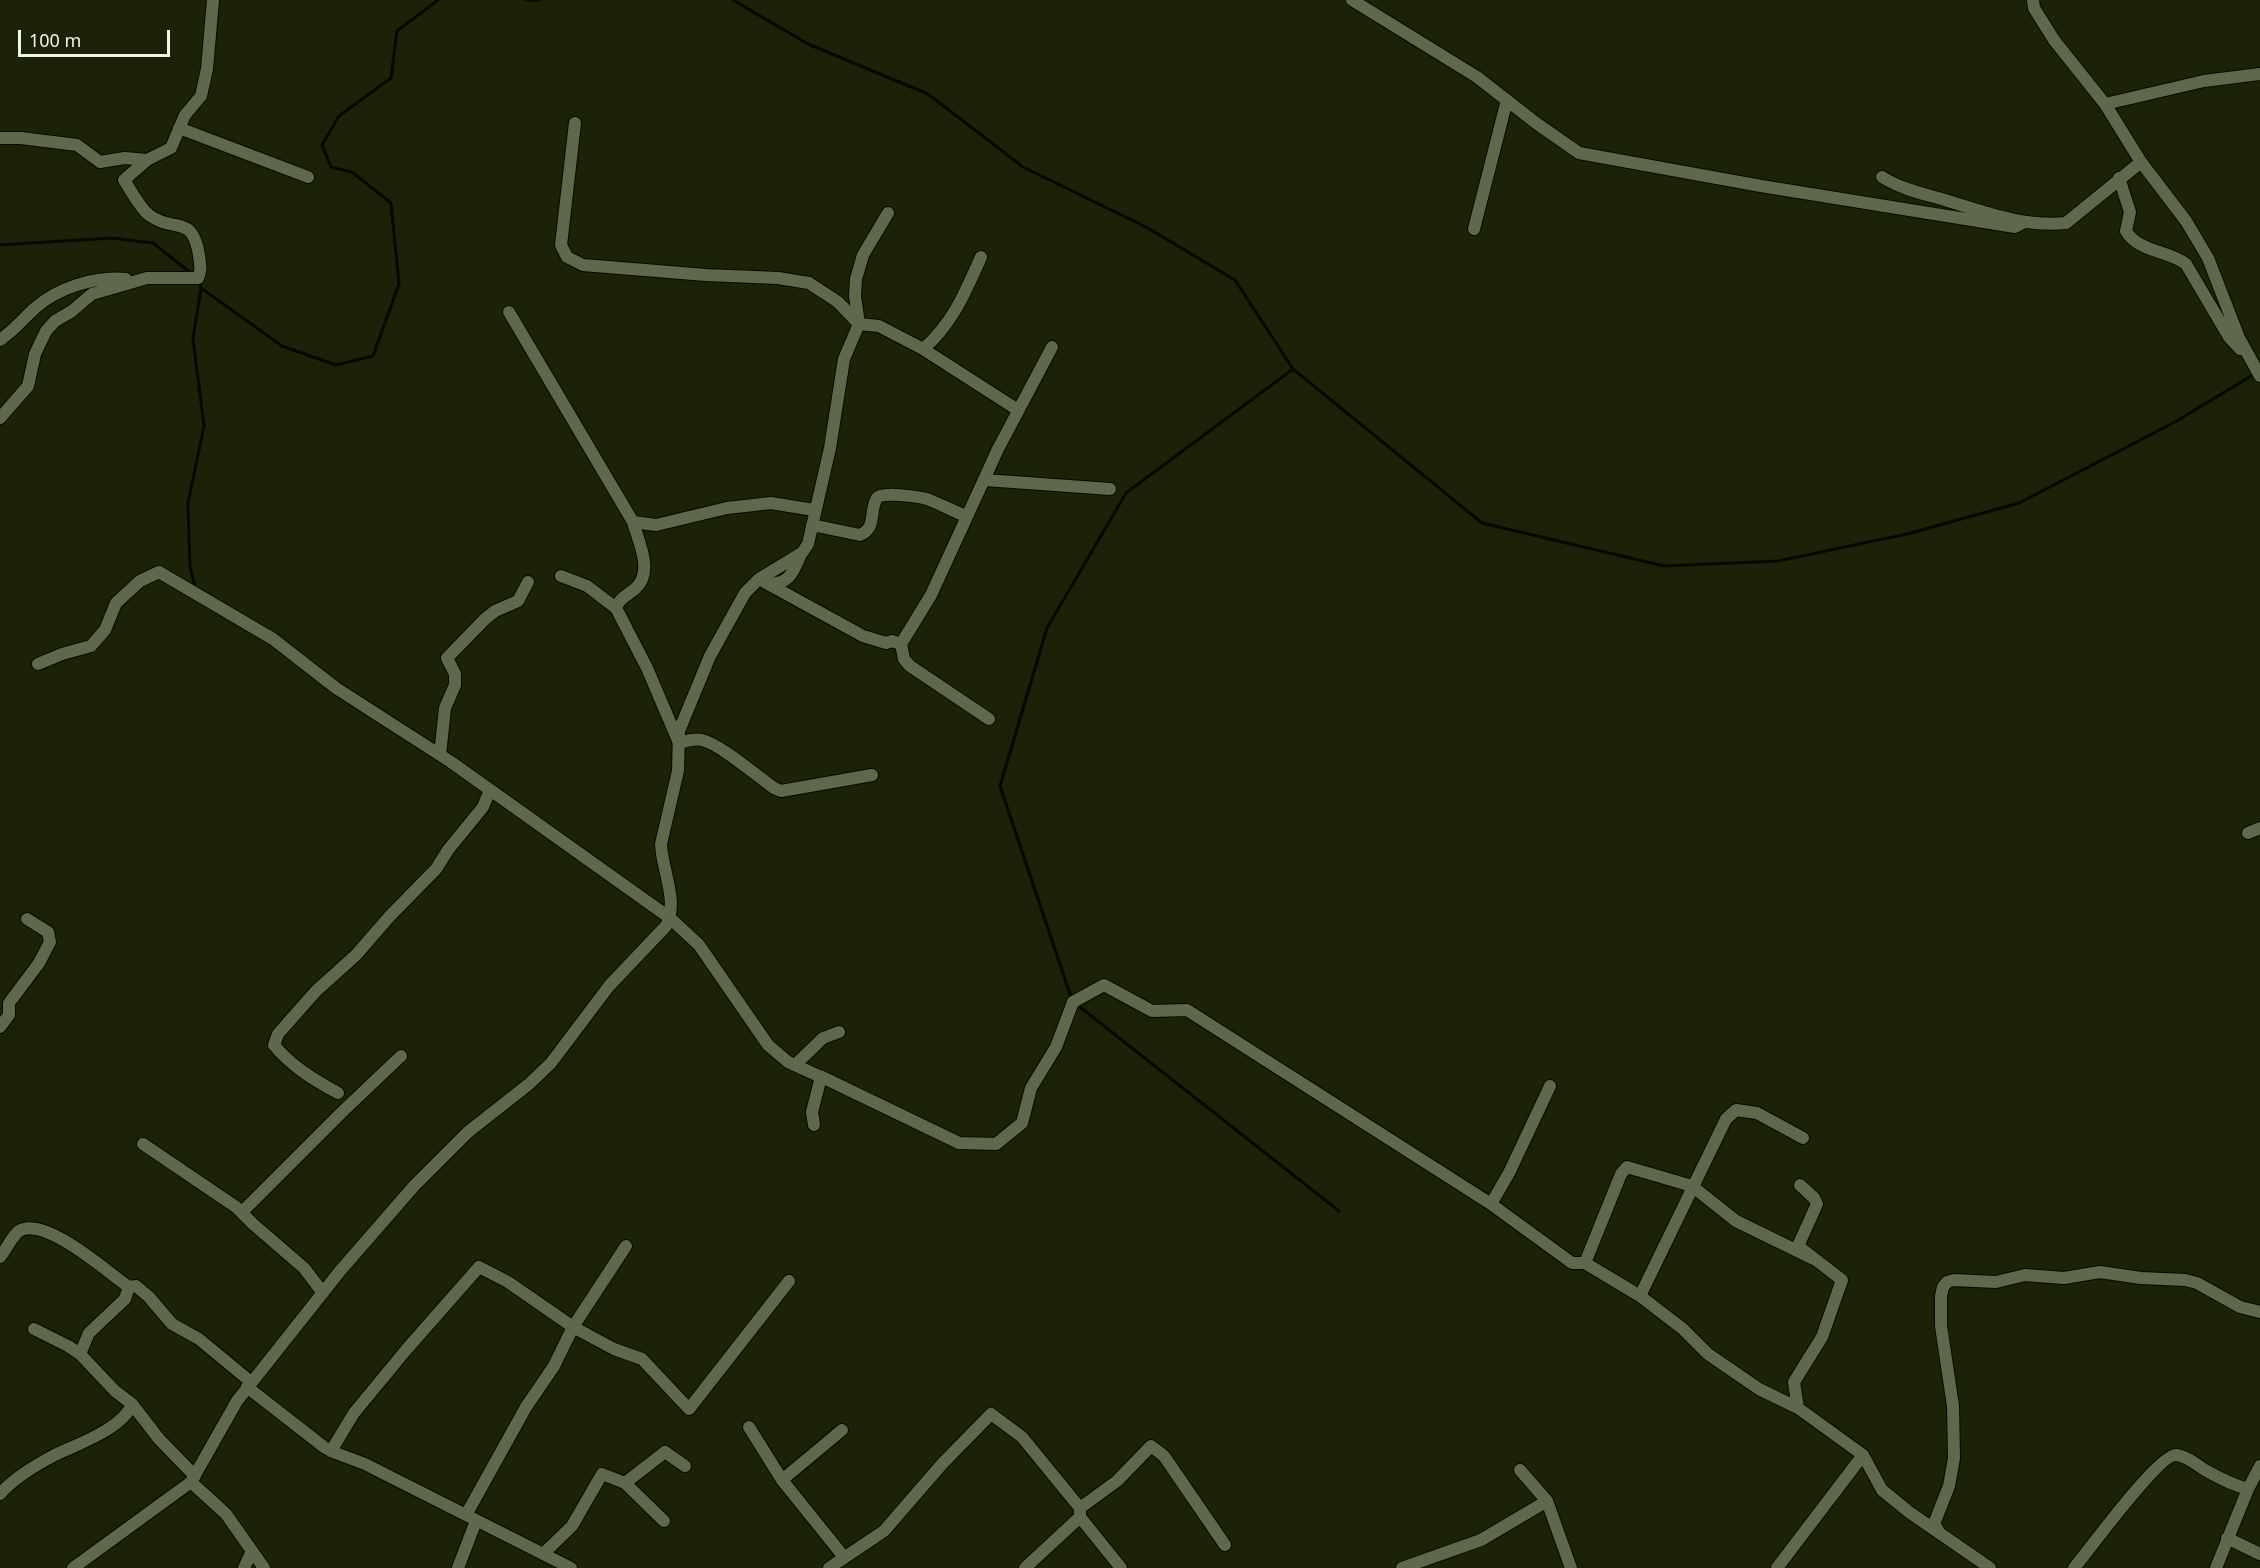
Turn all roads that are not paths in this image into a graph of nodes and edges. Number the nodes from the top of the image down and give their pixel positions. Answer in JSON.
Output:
{"nodes":[{"id":1,"x":213,"y":0,"type":"edge"},
{"id":2,"x":1352,"y":0,"type":"edge"},
{"id":3,"x":2032,"y":0,"type":"edge"},
{"id":4,"x":2260,"y":74,"type":"edge"},
{"id":5,"x":1507,"y":100,"type":"junction"},
{"id":6,"x":2104,"y":104,"type":"junction"},
{"id":7,"x":575,"y":123,"type":"dead end"},
{"id":8,"x":179,"y":128,"type":"junction"},
{"id":9,"x":0,"y":138,"type":"edge"},
{"id":10,"x":147,"y":160,"type":"junction"},
{"id":11,"x":2140,"y":162,"type":"junction"},
{"id":12,"x":308,"y":177,"type":"dead end"},
{"id":13,"x":1882,"y":177,"type":"dead end"},
{"id":14,"x":2119,"y":178,"type":"junction"},
{"id":15,"x":888,"y":213,"type":"dead end"},
{"id":16,"x":2025,"y":222,"type":"junction"},
{"id":17,"x":1474,"y":229,"type":"dead end"},
{"id":18,"x":981,"y":257,"type":"dead end"},
{"id":19,"x":136,"y":281,"type":"junction"},
{"id":20,"x":509,"y":312,"type":"dead end"},
{"id":21,"x":859,"y":324,"type":"junction"},
{"id":22,"x":0,"y":340,"type":"edge"},
{"id":23,"x":1052,"y":347,"type":"dead end"},
{"id":24,"x":923,"y":349,"type":"junction"},
{"id":25,"x":2255,"y":367,"type":"edge"},
{"id":26,"x":1018,"y":410,"type":"junction"},
{"id":27,"x":0,"y":418,"type":"edge"},
{"id":28,"x":985,"y":480,"type":"junction"},
{"id":29,"x":1110,"y":489,"type":"dead end"},
{"id":30,"x":814,"y":510,"type":"junction"},
{"id":31,"x":966,"y":516,"type":"junction"},
{"id":32,"x":633,"y":522,"type":"junction"},
{"id":33,"x":812,"y":525,"type":"junction"},
{"id":34,"x":561,"y":576,"type":"dead end"},
{"id":35,"x":528,"y":582,"type":"dead end"},
{"id":36,"x":763,"y":582,"type":"junction"},
{"id":37,"x":615,"y":608,"type":"junction"},
{"id":38,"x":901,"y":644,"type":"junction"},
{"id":39,"x":39,"y":664,"type":"dead end"},
{"id":40,"x":989,"y":719,"type":"dead end"},
{"id":41,"x":678,"y":743,"type":"junction"},
{"id":42,"x":440,"y":755,"type":"junction"},
{"id":43,"x":872,"y":775,"type":"dead end"},
{"id":44,"x":490,"y":790,"type":"junction"},
{"id":45,"x":2260,"y":828,"type":"edge"},
{"id":46,"x":2247,"y":833,"type":"dead end"},
{"id":47,"x":670,"y":918,"type":"junction"},
{"id":48,"x":27,"y":919,"type":"dead end"},
{"id":49,"x":0,"y":1027,"type":"edge"},
{"id":50,"x":839,"y":1032,"type":"dead end"},
{"id":51,"x":401,"y":1056,"type":"dead end"},
{"id":52,"x":795,"y":1065,"type":"junction"},
{"id":53,"x":820,"y":1076,"type":"junction"},
{"id":54,"x":1550,"y":1086,"type":"dead end"},
{"id":55,"x":338,"y":1093,"type":"dead end"},
{"id":56,"x":814,"y":1125,"type":"dead end"},
{"id":57,"x":1803,"y":1138,"type":"dead end"},
{"id":58,"x":143,"y":1144,"type":"dead end"},
{"id":59,"x":1800,"y":1185,"type":"dead end"},
{"id":60,"x":1692,"y":1186,"type":"junction"},
{"id":61,"x":1491,"y":1204,"type":"junction"},
{"id":62,"x":242,"y":1212,"type":"junction"},
{"id":63,"x":626,"y":1246,"type":"dead end"},
{"id":64,"x":0,"y":1257,"type":"edge"},
{"id":65,"x":1814,"y":1259,"type":"junction"},
{"id":66,"x":1585,"y":1263,"type":"junction"},
{"id":67,"x":789,"y":1281,"type":"dead end"},
{"id":68,"x":129,"y":1287,"type":"junction"},
{"id":69,"x":323,"y":1293,"type":"junction"},
{"id":70,"x":1640,"y":1296,"type":"junction"},
{"id":71,"x":2260,"y":1312,"type":"edge"},
{"id":72,"x":573,"y":1327,"type":"junction"},
{"id":73,"x":34,"y":1329,"type":"dead end"},
{"id":74,"x":80,"y":1354,"type":"junction"},
{"id":75,"x":249,"y":1385,"type":"junction"},
{"id":76,"x":132,"y":1404,"type":"junction"},
{"id":77,"x":1798,"y":1408,"type":"junction"},
{"id":78,"x":749,"y":1426,"type":"dead end"},
{"id":79,"x":842,"y":1430,"type":"dead end"},
{"id":80,"x":331,"y":1451,"type":"junction"},
{"id":81,"x":1863,"y":1455,"type":"junction"},
{"id":82,"x":685,"y":1466,"type":"dead end"},
{"id":83,"x":2260,"y":1466,"type":"edge"},
{"id":84,"x":1520,"y":1470,"type":"dead end"},
{"id":85,"x":193,"y":1479,"type":"junction"},
{"id":86,"x":782,"y":1480,"type":"junction"},
{"id":87,"x":625,"y":1483,"type":"junction"},
{"id":88,"x":2248,"y":1489,"type":"junction"},
{"id":89,"x":0,"y":1494,"type":"edge"},
{"id":90,"x":1547,"y":1501,"type":"junction"},
{"id":91,"x":1080,"y":1512,"type":"junction"},
{"id":92,"x":471,"y":1518,"type":"junction"},
{"id":93,"x":664,"y":1521,"type":"dead end"},
{"id":94,"x":1938,"y":1530,"type":"junction"},
{"id":95,"x":2227,"y":1538,"type":"junction"},
{"id":96,"x":1225,"y":1545,"type":"dead end"},
{"id":97,"x":252,"y":1551,"type":"junction"},
{"id":98,"x":544,"y":1553,"type":"junction"},
{"id":99,"x":2260,"y":1554,"type":"edge"},
{"id":100,"x":844,"y":1557,"type":"junction"},
{"id":101,"x":80,"y":1566,"type":"edge"},
{"id":102,"x":244,"y":1568,"type":"edge"},
{"id":103,"x":264,"y":1568,"type":"edge"},
{"id":104,"x":458,"y":1568,"type":"edge"},
{"id":105,"x":571,"y":1568,"type":"edge"},
{"id":106,"x":829,"y":1568,"type":"edge"},
{"id":107,"x":1025,"y":1568,"type":"edge"},
{"id":108,"x":1120,"y":1568,"type":"edge"},
{"id":109,"x":1402,"y":1568,"type":"edge"},
{"id":110,"x":1571,"y":1568,"type":"edge"},
{"id":111,"x":1776,"y":1568,"type":"edge"},
{"id":112,"x":1990,"y":1568,"type":"edge"},
{"id":113,"x":2074,"y":1568,"type":"edge"},
{"id":114,"x":2216,"y":1568,"type":"edge"}],
"edges":[{"from":1,"to":8,"type":"street"},
{"from":2,"to":5,"type":"street"},
{"from":3,"to":6,"type":"street"},
{"from":4,"to":6,"type":"street"},
{"from":5,"to":16,"type":"street"},
{"from":5,"to":17,"type":"street"},
{"from":6,"to":11,"type":"street"},
{"from":7,"to":21,"type":"street"},
{"from":8,"to":10,"type":"street"},
{"from":8,"to":12,"type":"street"},
{"from":9,"to":10,"type":"street"},
{"from":10,"to":19,"type":"street"},
{"from":11,"to":14,"type":"street"},
{"from":11,"to":25,"type":"street"},
{"from":13,"to":16,"type":"street"},
{"from":14,"to":16,"type":"street"},
{"from":14,"to":25,"type":"street"},
{"from":15,"to":21,"type":"street"},
{"from":18,"to":24,"type":"street"},
{"from":19,"to":22,"type":"street"},
{"from":19,"to":27,"type":"street"},
{"from":20,"to":32,"type":"street"},
{"from":21,"to":24,"type":"street"},
{"from":21,"to":30,"type":"street"},
{"from":23,"to":26,"type":"street"},
{"from":24,"to":26,"type":"street"},
{"from":26,"to":28,"type":"street"},
{"from":28,"to":29,"type":"street"},
{"from":28,"to":31,"type":"street"},
{"from":30,"to":32,"type":"street"},
{"from":30,"to":33,"type":"street"},
{"from":31,"to":33,"type":"street"},
{"from":31,"to":38,"type":"street"},
{"from":32,"to":37,"type":"street"},
{"from":33,"to":36,"type":"street"},
{"from":34,"to":37,"type":"street"},
{"from":35,"to":42,"type":"street"},
{"from":36,"to":38,"type":"street"},
{"from":36,"to":41,"type":"street"},
{"from":37,"to":41,"type":"street"},
{"from":38,"to":40,"type":"street"},
{"from":39,"to":42,"type":"street"},
{"from":41,"to":43,"type":"street"},
{"from":41,"to":47,"type":"street"},
{"from":42,"to":44,"type":"street"},
{"from":44,"to":47,"type":"street"},
{"from":44,"to":55,"type":"street"},
{"from":45,"to":46,"type":"street"},
{"from":47,"to":52,"type":"street"},
{"from":47,"to":69,"type":"street"},
{"from":48,"to":49,"type":"street"},
{"from":50,"to":52,"type":"street"},
{"from":51,"to":62,"type":"street"},
{"from":52,"to":53,"type":"street"},
{"from":53,"to":56,"type":"street"},
{"from":53,"to":61,"type":"street"},
{"from":54,"to":61,"type":"street"},
{"from":57,"to":60,"type":"street"},
{"from":58,"to":62,"type":"street"},
{"from":59,"to":65,"type":"street"},
{"from":60,"to":65,"type":"street"},
{"from":60,"to":66,"type":"street"},
{"from":60,"to":70,"type":"street"},
{"from":61,"to":66,"type":"street"},
{"from":62,"to":69,"type":"street"},
{"from":63,"to":72,"type":"street"},
{"from":64,"to":68,"type":"street"},
{"from":65,"to":77,"type":"street"},
{"from":66,"to":70,"type":"street"},
{"from":67,"to":72,"type":"street"},
{"from":68,"to":74,"type":"street"},
{"from":68,"to":75,"type":"street"},
{"from":69,"to":75,"type":"street"},
{"from":70,"to":77,"type":"street"},
{"from":71,"to":94,"type":"street"},
{"from":72,"to":80,"type":"street"},
{"from":72,"to":92,"type":"street"},
{"from":73,"to":74,"type":"street"},
{"from":74,"to":76,"type":"street"},
{"from":75,"to":80,"type":"street"},
{"from":75,"to":85,"type":"street"},
{"from":76,"to":85,"type":"street"},
{"from":76,"to":89,"type":"street"},
{"from":77,"to":81,"type":"street"},
{"from":78,"to":86,"type":"street"},
{"from":79,"to":86,"type":"street"},
{"from":80,"to":92,"type":"street"},
{"from":81,"to":94,"type":"street"},
{"from":81,"to":111,"type":"street"},
{"from":82,"to":87,"type":"street"},
{"from":83,"to":88,"type":"street"},
{"from":84,"to":90,"type":"street"},
{"from":85,"to":97,"type":"street"},
{"from":85,"to":101,"type":"street"},
{"from":86,"to":100,"type":"street"},
{"from":87,"to":93,"type":"street"},
{"from":87,"to":98,"type":"street"},
{"from":88,"to":95,"type":"street"},
{"from":88,"to":113,"type":"street"},
{"from":90,"to":109,"type":"street"},
{"from":90,"to":110,"type":"street"},
{"from":91,"to":96,"type":"street"},
{"from":91,"to":100,"type":"street"},
{"from":91,"to":107,"type":"street"},
{"from":91,"to":108,"type":"street"},
{"from":92,"to":98,"type":"street"},
{"from":92,"to":104,"type":"street"},
{"from":94,"to":112,"type":"street"},
{"from":95,"to":99,"type":"street"},
{"from":95,"to":114,"type":"street"},
{"from":97,"to":102,"type":"street"},
{"from":97,"to":103,"type":"street"},
{"from":98,"to":105,"type":"street"},
{"from":100,"to":106,"type":"street"}]}
